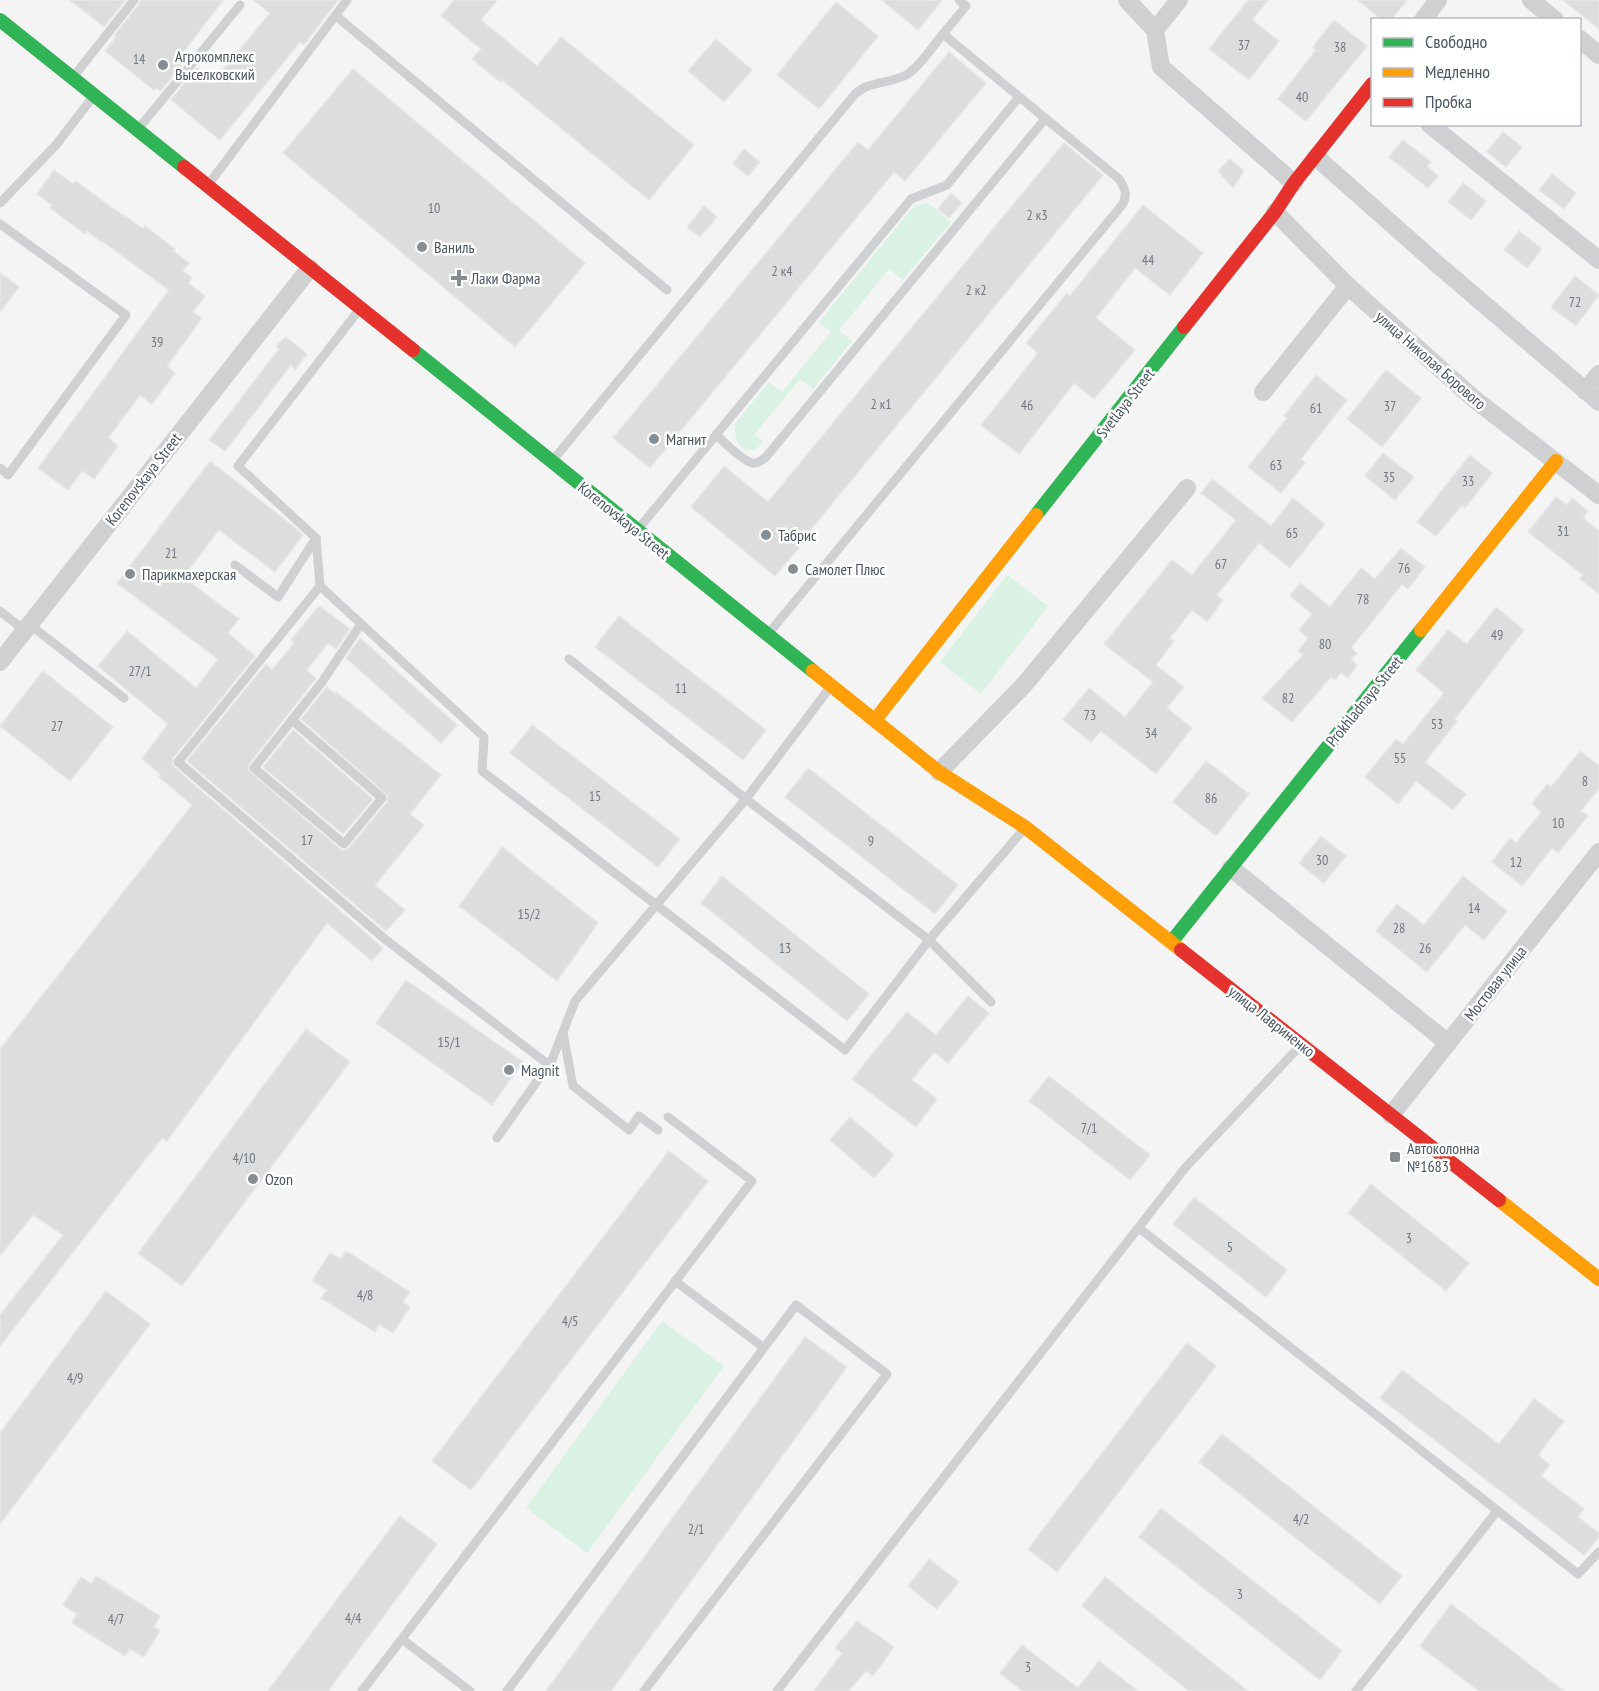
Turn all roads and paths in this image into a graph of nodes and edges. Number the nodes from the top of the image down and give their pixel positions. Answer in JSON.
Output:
{"nodes":[{"id":1,"x":134,"y":0,"type":"edge"},
{"id":2,"x":347,"y":0,"type":"edge"},
{"id":3,"x":959,"y":0,"type":"edge"},
{"id":4,"x":1127,"y":0,"type":"edge"},
{"id":5,"x":1179,"y":0,"type":"edge"},
{"id":6,"x":1438,"y":0,"type":"edge"},
{"id":7,"x":1531,"y":0,"type":"edge"},
{"id":8,"x":240,"y":4,"type":"dead end"},
{"id":9,"x":336,"y":16,"type":"junction"},
{"id":10,"x":1424,"y":18,"type":"edge"},
{"id":11,"x":1553,"y":18,"type":"edge"},
{"id":12,"x":0,"y":20,"type":"edge"},
{"id":13,"x":1155,"y":30,"type":"junction"},
{"id":14,"x":943,"y":34,"type":"junction"},
{"id":15,"x":1581,"y":40,"type":"edge"},
{"id":16,"x":1599,"y":55,"type":"edge"},
{"id":17,"x":73,"y":78,"type":"junction"},
{"id":18,"x":1371,"y":85,"type":"edge"},
{"id":19,"x":94,"y":96,"type":"junction"},
{"id":20,"x":1019,"y":97,"type":"junction"},
{"id":21,"x":1045,"y":119,"type":"junction"},
{"id":22,"x":1432,"y":126,"type":"edge"},
{"id":23,"x":137,"y":130,"type":"junction"},
{"id":24,"x":1316,"y":157,"type":"junction"},
{"id":25,"x":1294,"y":183,"type":"junction"},
{"id":26,"x":208,"y":186,"type":"junction"},
{"id":27,"x":0,"y":203,"type":"edge"},
{"id":28,"x":1275,"y":212,"type":"junction"},
{"id":29,"x":0,"y":224,"type":"edge"},
{"id":30,"x":1599,"y":260,"type":"edge"},
{"id":31,"x":310,"y":268,"type":"junction"},
{"id":32,"x":1348,"y":286,"type":"junction"},
{"id":33,"x":667,"y":290,"type":"dead end"},
{"id":34,"x":360,"y":308,"type":"junction"},
{"id":35,"x":1599,"y":374,"type":"edge"},
{"id":36,"x":1263,"y":392,"type":"dead end"},
{"id":37,"x":1592,"y":397,"type":"edge"},
{"id":38,"x":716,"y":435,"type":"junction"},
{"id":39,"x":1556,"y":461,"type":"junction"},
{"id":40,"x":551,"y":462,"type":"junction"},
{"id":41,"x":0,"y":468,"type":"edge"},
{"id":42,"x":1187,"y":488,"type":"dead end"},
{"id":43,"x":1599,"y":495,"type":"edge"},
{"id":44,"x":637,"y":530,"type":"junction"},
{"id":45,"x":316,"y":538,"type":"junction"},
{"id":46,"x":235,"y":565,"type":"dead end"},
{"id":47,"x":320,"y":586,"type":"junction"},
{"id":48,"x":0,"y":611,"type":"edge"},
{"id":49,"x":362,"y":624,"type":"junction"},
{"id":50,"x":26,"y":627,"type":"junction"},
{"id":51,"x":768,"y":635,"type":"junction"},
{"id":52,"x":569,"y":659,"type":"dead end"},
{"id":53,"x":0,"y":662,"type":"edge"},
{"id":54,"x":831,"y":686,"type":"junction"},
{"id":55,"x":124,"y":699,"type":"dead end"},
{"id":56,"x":292,"y":720,"type":"junction"},
{"id":57,"x":875,"y":720,"type":"junction"},
{"id":58,"x":939,"y":772,"type":"junction"},
{"id":59,"x":746,"y":799,"type":"junction"},
{"id":60,"x":1025,"y":827,"type":"junction"},
{"id":61,"x":1599,"y":852,"type":"edge"},
{"id":62,"x":1231,"y":868,"type":"junction"},
{"id":63,"x":656,"y":905,"type":"junction"},
{"id":64,"x":929,"y":940,"type":"junction"},
{"id":65,"x":1172,"y":941,"type":"junction"},
{"id":66,"x":991,"y":1002,"type":"dead end"},
{"id":67,"x":563,"y":1033,"type":"junction"},
{"id":68,"x":1448,"y":1043,"type":"junction"},
{"id":69,"x":1302,"y":1044,"type":"junction"},
{"id":70,"x":549,"y":1065,"type":"junction"},
{"id":71,"x":1391,"y":1114,"type":"junction"},
{"id":72,"x":669,"y":1116,"type":"dead end"},
{"id":73,"x":658,"y":1130,"type":"dead end"},
{"id":74,"x":497,"y":1138,"type":"dead end"},
{"id":75,"x":1139,"y":1228,"type":"junction"},
{"id":76,"x":1599,"y":1279,"type":"edge"},
{"id":77,"x":675,"y":1281,"type":"junction"},
{"id":78,"x":763,"y":1347,"type":"junction"},
{"id":79,"x":1497,"y":1511,"type":"junction"},
{"id":80,"x":1599,"y":1552,"type":"edge"},
{"id":81,"x":402,"y":1638,"type":"junction"},
{"id":82,"x":362,"y":1691,"type":"edge"},
{"id":83,"x":471,"y":1691,"type":"edge"},
{"id":84,"x":507,"y":1691,"type":"edge"},
{"id":85,"x":644,"y":1691,"type":"edge"},
{"id":86,"x":777,"y":1691,"type":"edge"},
{"id":87,"x":1356,"y":1691,"type":"edge"}],
"edges":[{"from":1,"to":17,"type":"lane"},
{"from":2,"to":9,"type":"lane"},
{"from":3,"to":14,"type":"lane"},
{"from":4,"to":13,"type":"street"},
{"from":5,"to":13,"type":"street"},
{"from":6,"to":10,"type":"street"},
{"from":7,"to":11,"type":"street"},
{"from":8,"to":23,"type":"lane"},
{"from":9,"to":26,"type":"lane"},
{"from":9,"to":33,"type":"lane"},
{"from":12,"to":17,"type":"street","name":"Korenovskaya Street"},
{"from":13,"to":25,"type":"street"},
{"from":14,"to":20,"type":"lane"},
{"from":14,"to":40,"type":"lane"},
{"from":15,"to":16,"type":"street"},
{"from":17,"to":19,"type":"street","name":"Korenovskaya Street"},
{"from":18,"to":24,"type":"street","name":"Svetlaya Street"},
{"from":19,"to":23,"type":"street","name":"Korenovskaya Street"},
{"from":19,"to":27,"type":"lane"},
{"from":20,"to":21,"type":"lane"},
{"from":20,"to":38,"type":"lane"},
{"from":21,"to":38,"type":"lane"},
{"from":21,"to":51,"type":"lane"},
{"from":22,"to":30,"type":"street"},
{"from":23,"to":26,"type":"street","name":"Korenovskaya Street"},
{"from":24,"to":25,"type":"street","name":"Svetlaya Street"},
{"from":24,"to":37,"type":"street"},
{"from":25,"to":28,"type":"street","name":"Svetlaya Street"},
{"from":26,"to":31,"type":"street","name":"Korenovskaya Street"},
{"from":28,"to":32,"type":"street","name":"улица Николая Борового"},
{"from":28,"to":57,"type":"street","name":"Svetlaya Street"},
{"from":29,"to":41,"type":"lane"},
{"from":31,"to":34,"type":"street","name":"Korenovskaya Street"},
{"from":31,"to":50,"type":"street","name":"Korenovskaya Street"},
{"from":32,"to":36,"type":"street"},
{"from":32,"to":39,"type":"street","name":"улица Николая Борового"},
{"from":34,"to":40,"type":"street","name":"Korenovskaya Street"},
{"from":34,"to":45,"type":"lane"},
{"from":35,"to":37,"type":"street"},
{"from":38,"to":44,"type":"lane"},
{"from":39,"to":43,"type":"street","name":"улица Николая Борового"},
{"from":39,"to":62,"type":"street","name":"Prokhladnaya Street"},
{"from":40,"to":44,"type":"street","name":"Korenovskaya Street"},
{"from":42,"to":58,"type":"street"},
{"from":44,"to":51,"type":"street","name":"Korenovskaya Street"},
{"from":45,"to":46,"type":"lane"},
{"from":45,"to":47,"type":"lane"},
{"from":47,"to":49,"type":"lane"},
{"from":47,"to":70,"type":"lane"},
{"from":48,"to":50,"type":"lane"},
{"from":49,"to":56,"type":"lane"},
{"from":49,"to":63,"type":"lane"},
{"from":50,"to":53,"type":"street","name":"Korenovskaya Street"},
{"from":50,"to":55,"type":"lane"},
{"from":51,"to":54,"type":"street","name":"Korenovskaya Street"},
{"from":52,"to":59,"type":"lane"},
{"from":54,"to":57,"type":"street","name":"Korenovskaya Street"},
{"from":54,"to":59,"type":"lane"},
{"from":56,"to":56,"type":"lane"},
{"from":57,"to":58,"type":"street","name":"Korenovskaya Street"},
{"from":58,"to":60,"type":"street","name":"улица Лавриненко"},
{"from":59,"to":63,"type":"lane"},
{"from":59,"to":64,"type":"lane"},
{"from":60,"to":64,"type":"lane"},
{"from":60,"to":65,"type":"street","name":"улица Лавриненко"},
{"from":61,"to":68,"type":"street","name":"Мостовая улица"},
{"from":62,"to":65,"type":"street","name":"Prokhladnaya Street"},
{"from":62,"to":68,"type":"street"},
{"from":63,"to":64,"type":"lane"},
{"from":63,"to":67,"type":"lane"},
{"from":64,"to":66,"type":"lane"},
{"from":65,"to":69,"type":"street","name":"улица Лавриненко"},
{"from":67,"to":70,"type":"lane"},
{"from":67,"to":73,"type":"lane"},
{"from":68,"to":71,"type":"street","name":"Мостовая улица"},
{"from":69,"to":71,"type":"street","name":"улица Лавриненко"},
{"from":69,"to":75,"type":"lane"},
{"from":70,"to":74,"type":"lane"},
{"from":71,"to":76,"type":"street","name":"улица Лавриненко"},
{"from":72,"to":77,"type":"lane"},
{"from":75,"to":79,"type":"lane"},
{"from":75,"to":86,"type":"lane"},
{"from":77,"to":78,"type":"lane"},
{"from":77,"to":81,"type":"lane"},
{"from":78,"to":84,"type":"lane"},
{"from":78,"to":85,"type":"lane"},
{"from":79,"to":80,"type":"lane"},
{"from":79,"to":87,"type":"lane"},
{"from":81,"to":82,"type":"lane"},
{"from":81,"to":83,"type":"lane"}]}
